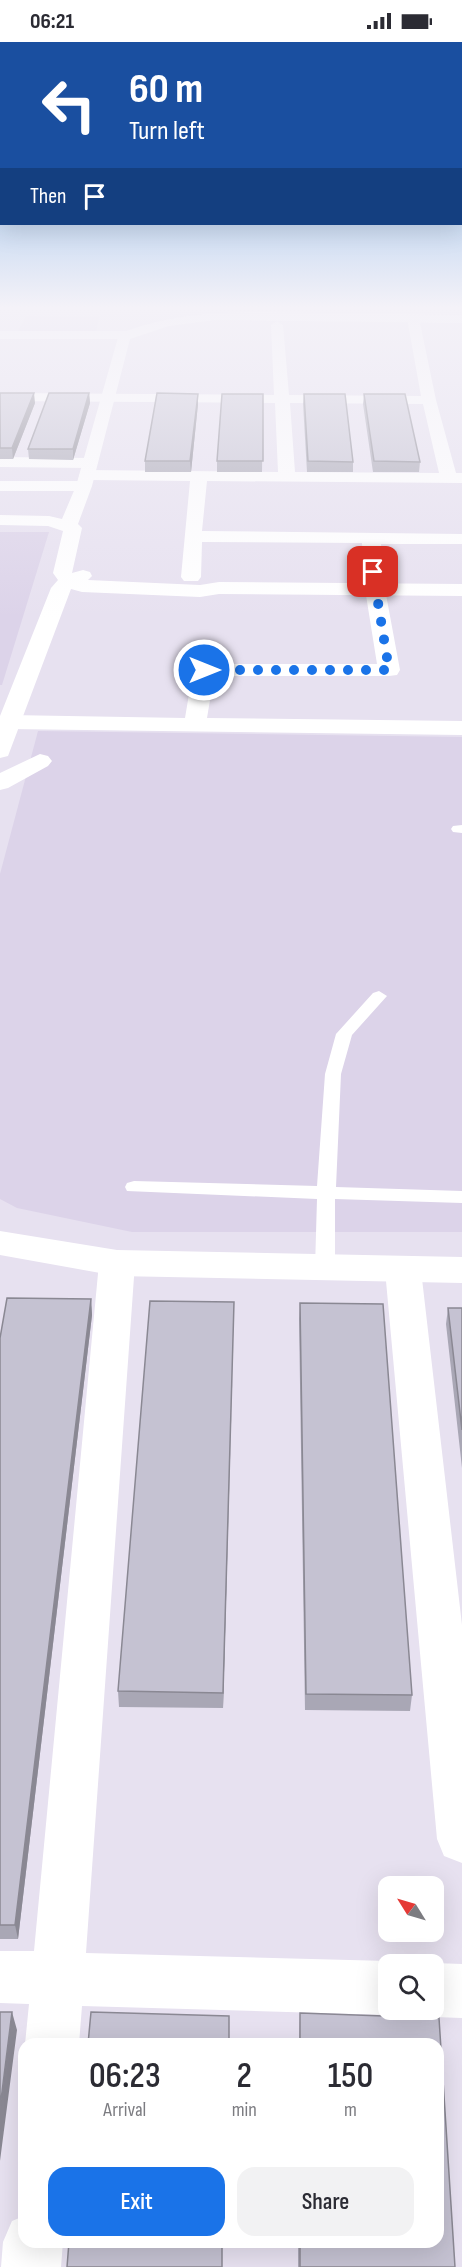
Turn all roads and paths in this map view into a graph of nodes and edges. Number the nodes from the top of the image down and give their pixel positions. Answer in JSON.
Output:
{"nodes":[{"id":1,"x":104,"y":411,"type":"edge"},
{"id":2,"x":284,"y":411,"type":"edge"},
{"id":3,"x":433,"y":411,"type":"edge"},
{"id":4,"x":0,"y":462,"type":"edge"},
{"id":5,"x":87,"y":475,"type":"junction"},
{"id":6,"x":199,"y":476,"type":"junction"},
{"id":7,"x":287,"y":477,"type":"junction"},
{"id":8,"x":456,"y":478,"type":"edge"},
{"id":9,"x":0,"y":486,"type":"edge"},
{"id":10,"x":0,"y":513,"type":"edge"},
{"id":11,"x":0,"y":520,"type":"edge"},
{"id":12,"x":77,"y":521,"type":"junction"},
{"id":13,"x":193,"y":536,"type":"junction"},
{"id":14,"x":371,"y":538,"type":"junction"},
{"id":15,"x":462,"y":539,"type":"edge"},
{"id":16,"x":86,"y":549,"type":"dead end"},
{"id":17,"x":191,"y":577,"type":"dead end"},
{"id":18,"x":75,"y":579,"type":"junction"},
{"id":19,"x":375,"y":589,"type":"junction"},
{"id":20,"x":462,"y":590,"type":"edge"},
{"id":21,"x":9,"y":722,"type":"junction"},
{"id":22,"x":195,"y":724,"type":"junction"},
{"id":23,"x":462,"y":728,"type":"edge"},
{"id":24,"x":0,"y":751,"type":"edge"},
{"id":25,"x":40,"y":761,"type":"dead end"},
{"id":26,"x":0,"y":783,"type":"edge"},
{"id":27,"x":379,"y":996,"type":"dead end"},
{"id":28,"x":134,"y":1187,"type":"dead end"},
{"id":29,"x":326,"y":1193,"type":"junction"},
{"id":30,"x":462,"y":1197,"type":"edge"},
{"id":31,"x":0,"y":1243,"type":"edge"},
{"id":32,"x":117,"y":1263,"type":"junction"},
{"id":33,"x":325,"y":1268,"type":"junction"},
{"id":34,"x":403,"y":1270,"type":"junction"},
{"id":35,"x":462,"y":1270,"type":"edge"},
{"id":36,"x":462,"y":1839,"type":"edge"},
{"id":37,"x":0,"y":1977,"type":"edge"},
{"id":38,"x":59,"y":1978,"type":"junction"},
{"id":39,"x":378,"y":1988,"type":"edge"},
{"id":40,"x":444,"y":1990,"type":"edge"},
{"id":41,"x":462,"y":1990,"type":"edge"},
{"id":42,"x":53,"y":2038,"type":"edge"},
{"id":43,"x":32,"y":2248,"type":"edge"},
{"id":44,"x":30,"y":2267,"type":"edge"}],
"edges":[{"from":1,"to":5,"type":"street"},
{"from":2,"to":7,"type":"street"},
{"from":3,"to":8,"type":"street"},
{"from":4,"to":5,"type":"street"},
{"from":5,"to":6,"type":"street"},
{"from":5,"to":9,"type":"street"},
{"from":5,"to":12,"type":"street"},
{"from":6,"to":7,"type":"street"},
{"from":6,"to":13,"type":"street"},
{"from":7,"to":8,"type":"street"},
{"from":10,"to":12,"type":"street"},
{"from":11,"to":12,"type":"street"},
{"from":12,"to":18,"type":"street"},
{"from":13,"to":14,"type":"street"},
{"from":13,"to":17,"type":"street"},
{"from":14,"to":15,"type":"street"},
{"from":14,"to":19,"type":"street"},
{"from":16,"to":18,"type":"street"},
{"from":18,"to":19,"type":"street"},
{"from":18,"to":21,"type":"street"},
{"from":19,"to":20,"type":"street"},
{"from":19,"to":22,"type":"street"},
{"from":21,"to":22,"type":"street"},
{"from":21,"to":24,"type":"street"},
{"from":22,"to":23,"type":"street"},
{"from":25,"to":26,"type":"street"},
{"from":27,"to":29,"type":"lane"},
{"from":28,"to":29,"type":"lane"},
{"from":29,"to":30,"type":"lane"},
{"from":29,"to":33,"type":"lane"},
{"from":31,"to":32,"type":"street"},
{"from":32,"to":33,"type":"street"},
{"from":32,"to":38,"type":"street"},
{"from":33,"to":34,"type":"street"},
{"from":34,"to":35,"type":"street"},
{"from":34,"to":36,"type":"street"},
{"from":37,"to":38,"type":"street"},
{"from":38,"to":39,"type":"street"},
{"from":38,"to":42,"type":"street"},
{"from":40,"to":41,"type":"street"},
{"from":43,"to":44,"type":"street"}]}
